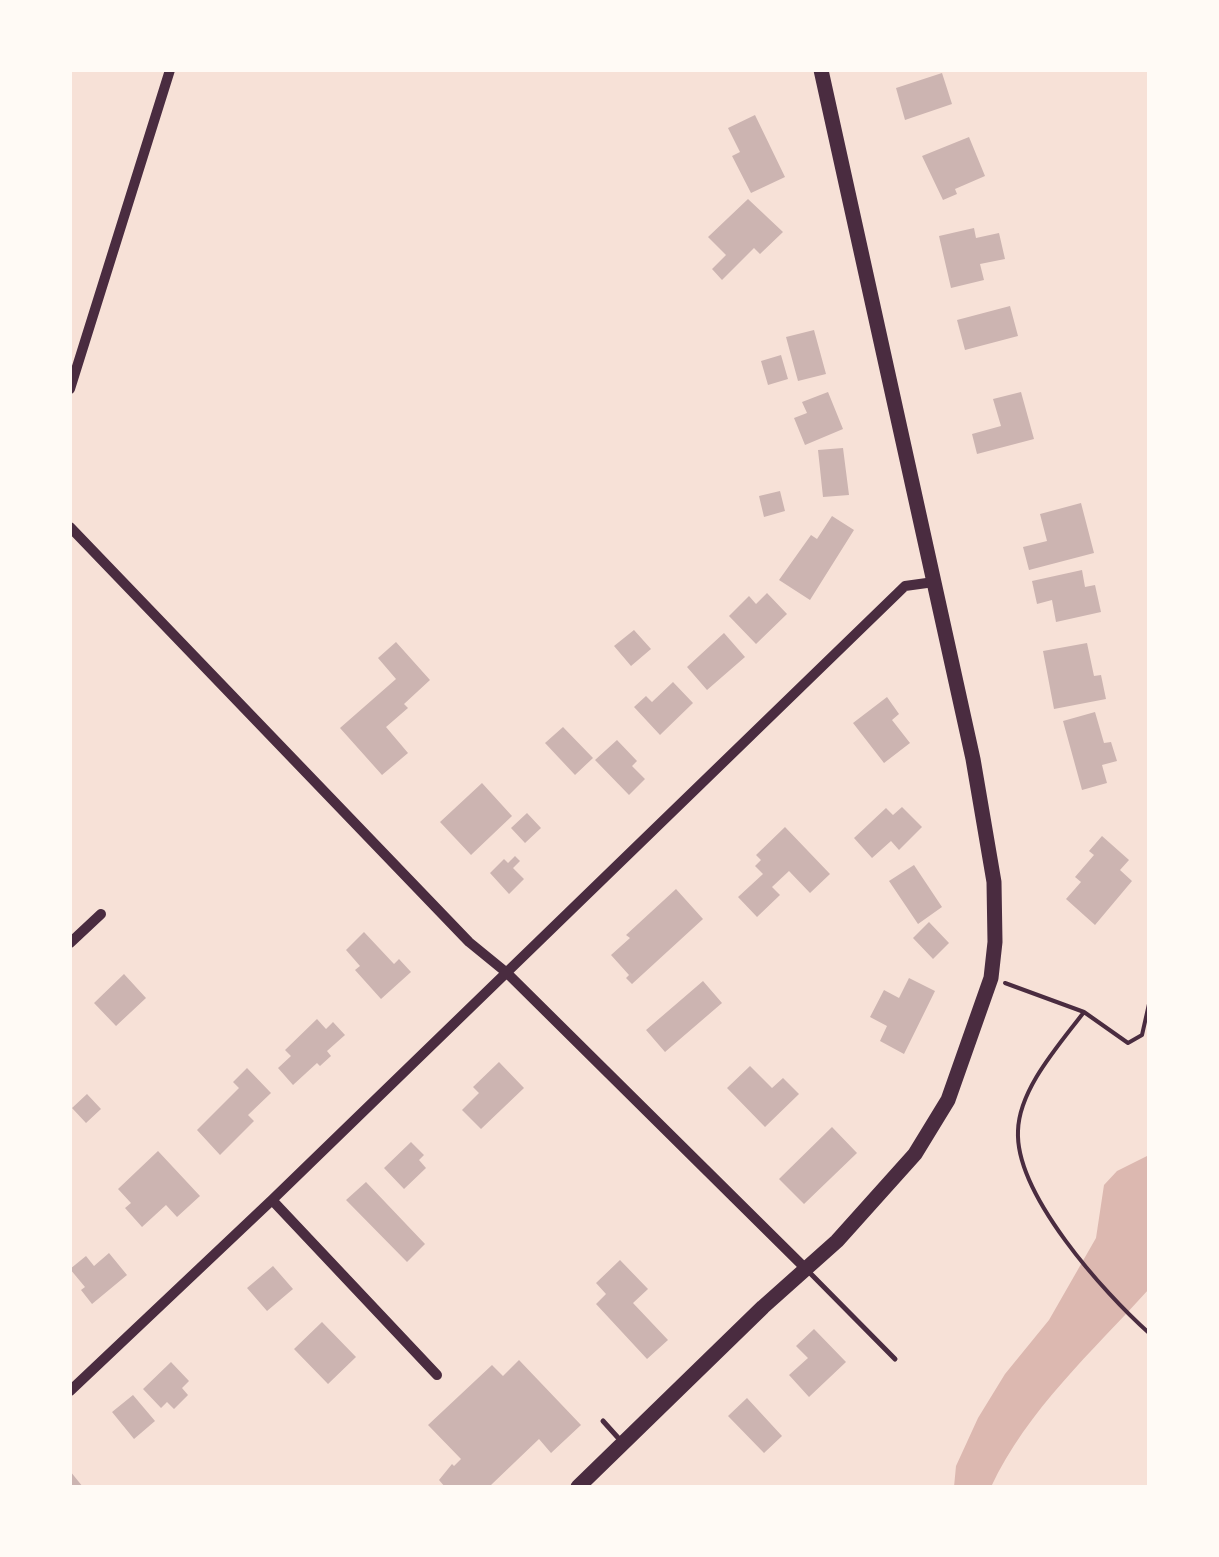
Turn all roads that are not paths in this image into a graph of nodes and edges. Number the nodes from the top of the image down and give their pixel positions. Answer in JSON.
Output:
{"nodes":[{"id":1,"x":170,"y":70,"type":"edge"},
{"id":2,"x":821,"y":70,"type":"edge"},
{"id":3,"x":70,"y":389,"type":"edge"},
{"id":4,"x":70,"y":526,"type":"edge"},
{"id":5,"x":934,"y":582,"type":"junction"},
{"id":6,"x":101,"y":914,"type":"dead end"},
{"id":7,"x":70,"y":943,"type":"edge"},
{"id":8,"x":507,"y":973,"type":"junction"},
{"id":9,"x":272,"y":1200,"type":"junction"},
{"id":10,"x":806,"y":1269,"type":"junction"},
{"id":11,"x":895,"y":1358,"type":"dead end"},
{"id":12,"x":437,"y":1374,"type":"dead end"},
{"id":13,"x":70,"y":1391,"type":"edge"},
{"id":14,"x":603,"y":1422,"type":"dead end"},
{"id":15,"x":624,"y":1443,"type":"junction"},
{"id":16,"x":578,"y":1487,"type":"edge"}],
"edges":[{"from":1,"to":3,"type":"street"},
{"from":2,"to":5,"type":"main road"},
{"from":4,"to":8,"type":"street"},
{"from":5,"to":8,"type":"street"},
{"from":5,"to":10,"type":"main road"},
{"from":6,"to":7,"type":"street"},
{"from":8,"to":9,"type":"street"},
{"from":8,"to":10,"type":"street"},
{"from":9,"to":12,"type":"street"},
{"from":9,"to":13,"type":"street"},
{"from":10,"to":11,"type":"lane"},
{"from":10,"to":15,"type":"main road"},
{"from":14,"to":15,"type":"lane"},
{"from":15,"to":16,"type":"main road"}]}
